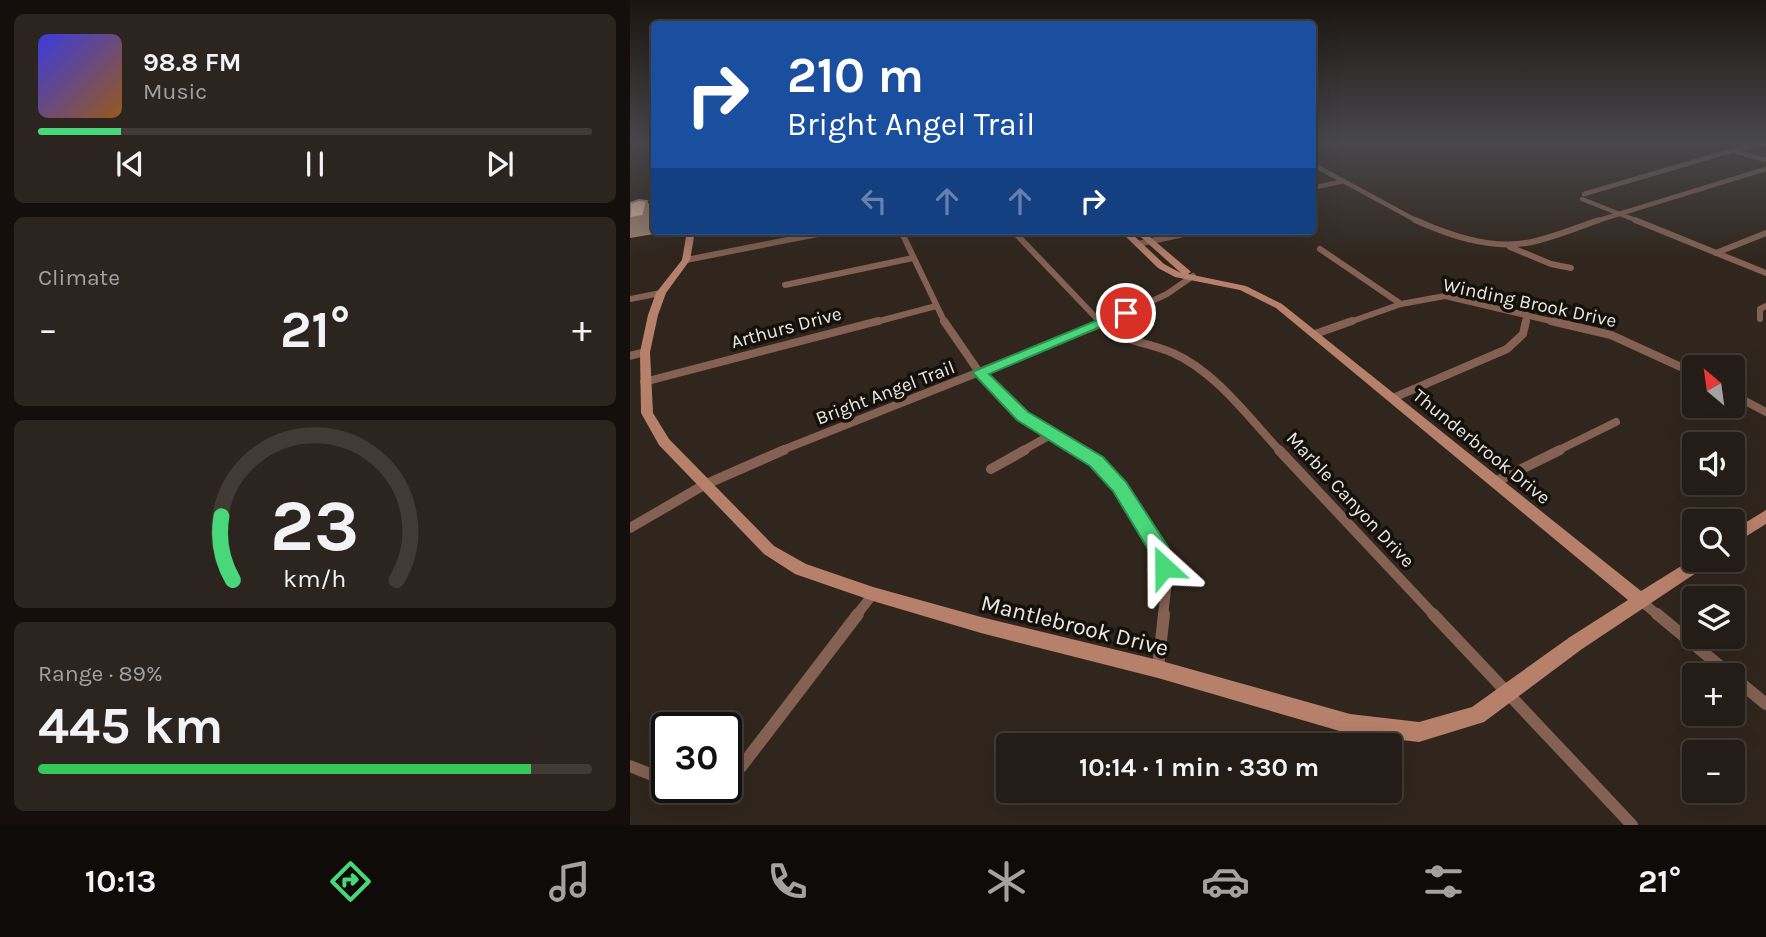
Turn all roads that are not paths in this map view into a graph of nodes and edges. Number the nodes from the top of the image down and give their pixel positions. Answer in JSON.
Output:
{"nodes":[{"id":1,"x":1342,"y":182,"type":"edge"},
{"id":2,"x":1345,"y":182,"type":"edge"},
{"id":3,"x":1631,"y":182,"type":"edge"},
{"id":4,"x":1725,"y":182,"type":"edge"},
{"id":5,"x":1316,"y":187,"type":"edge"},
{"id":6,"x":651,"y":206,"type":"edge"},
{"id":7,"x":630,"y":209,"type":"edge"},
{"id":8,"x":1618,"y":214,"type":"junction"},
{"id":9,"x":1766,"y":233,"type":"edge"},
{"id":10,"x":690,"y":235,"type":"edge"},
{"id":11,"x":813,"y":235,"type":"edge"},
{"id":12,"x":903,"y":235,"type":"edge"},
{"id":13,"x":1128,"y":235,"type":"edge"},
{"id":14,"x":1143,"y":235,"type":"edge"},
{"id":15,"x":1183,"y":235,"type":"edge"},
{"id":16,"x":1018,"y":236,"type":"dead end"},
{"id":17,"x":1152,"y":243,"type":"junction"},
{"id":18,"x":1138,"y":244,"type":"junction"},
{"id":19,"x":1507,"y":246,"type":"junction"},
{"id":20,"x":1320,"y":249,"type":"dead end"},
{"id":21,"x":1716,"y":253,"type":"junction"},
{"id":22,"x":913,"y":258,"type":"junction"},
{"id":23,"x":686,"y":260,"type":"junction"},
{"id":24,"x":1571,"y":268,"type":"dead end"},
{"id":25,"x":1766,"y":273,"type":"edge"},
{"id":26,"x":1192,"y":276,"type":"junction"},
{"id":27,"x":785,"y":285,"type":"dead end"},
{"id":28,"x":661,"y":293,"type":"junction"},
{"id":29,"x":630,"y":299,"type":"edge"},
{"id":30,"x":1401,"y":304,"type":"junction"},
{"id":31,"x":936,"y":306,"type":"junction"},
{"id":32,"x":1766,"y":306,"type":"edge"},
{"id":33,"x":1527,"y":315,"type":"junction"},
{"id":34,"x":1760,"y":319,"type":"dead end"},
{"id":35,"x":1102,"y":324,"type":"junction"},
{"id":36,"x":1315,"y":334,"type":"junction"},
{"id":37,"x":638,"y":354,"type":"edge"},
{"id":38,"x":1682,"y":368,"type":"edge"},
{"id":39,"x":979,"y":372,"type":"junction"},
{"id":40,"x":644,"y":382,"type":"junction"},
{"id":41,"x":1393,"y":398,"type":"junction"},
{"id":42,"x":1745,"y":401,"type":"edge"},
{"id":43,"x":1766,"y":412,"type":"edge"},
{"id":44,"x":1616,"y":422,"type":"dead end"},
{"id":45,"x":1054,"y":433,"type":"junction"},
{"id":46,"x":991,"y":469,"type":"dead end"},
{"id":47,"x":1495,"y":482,"type":"junction"},
{"id":48,"x":705,"y":485,"type":"junction"},
{"id":49,"x":1766,"y":516,"type":"edge"},
{"id":50,"x":630,"y":528,"type":"edge"},
{"id":51,"x":1745,"y":531,"type":"edge"},
{"id":52,"x":1685,"y":572,"type":"edge"},
{"id":53,"x":873,"y":594,"type":"junction"},
{"id":54,"x":1641,"y":601,"type":"junction"},
{"id":55,"x":1716,"y":663,"type":"edge"},
{"id":56,"x":1158,"y":669,"type":"junction"},
{"id":57,"x":1745,"y":687,"type":"edge"},
{"id":58,"x":1509,"y":693,"type":"junction"},
{"id":59,"x":1766,"y":704,"type":"edge"},
{"id":60,"x":630,"y":766,"type":"edge"},
{"id":61,"x":742,"y":766,"type":"edge"},
{"id":62,"x":651,"y":775,"type":"edge"},
{"id":63,"x":1632,"y":825,"type":"edge"}],
"edges":[{"from":1,"to":5,"type":"street"},
{"from":2,"to":19,"type":"street"},
{"from":3,"to":8,"type":"street"},
{"from":4,"to":8,"type":"street"},
{"from":6,"to":7,"type":"street"},
{"from":8,"to":19,"type":"street"},
{"from":8,"to":21,"type":"street"},
{"from":9,"to":21,"type":"street"},
{"from":10,"to":23,"type":"street","name":"Mantlebrook Drive"},
{"from":11,"to":23,"type":"street"},
{"from":12,"to":22,"type":"street"},
{"from":13,"to":18,"type":"street","name":"Thunderbrook Drive"},
{"from":14,"to":17,"type":"street","name":"Thunderbrook Drive"},
{"from":15,"to":17,"type":"street"},
{"from":16,"to":35,"type":"street","name":"Marble Canyon Drive"},
{"from":17,"to":18,"type":"street"},
{"from":17,"to":26,"type":"street","name":"Thunderbrook Drive"},
{"from":18,"to":26,"type":"street","name":"Thunderbrook Drive"},
{"from":19,"to":24,"type":"street"},
{"from":20,"to":30,"type":"street"},
{"from":21,"to":25,"type":"street"},
{"from":22,"to":27,"type":"street"},
{"from":22,"to":31,"type":"street"},
{"from":23,"to":28,"type":"street","name":"Mantlebrook Drive"},
{"from":26,"to":35,"type":"street","name":"Bright Angel Trail"},
{"from":26,"to":36,"type":"street","name":"Thunderbrook Drive"},
{"from":28,"to":29,"type":"street"},
{"from":28,"to":37,"type":"street","name":"Mantlebrook Drive"},
{"from":30,"to":33,"type":"street","name":"Winding Brook Drive"},
{"from":30,"to":36,"type":"street","name":"Winding Brook Drive"},
{"from":31,"to":39,"type":"street"},
{"from":31,"to":40,"type":"street","name":"Arthurs Drive"},
{"from":32,"to":34,"type":"street"},
{"from":33,"to":38,"type":"street","name":"Winding Brook Drive"},
{"from":33,"to":41,"type":"street"},
{"from":35,"to":39,"type":"street","name":"Bright Angel Trail"},
{"from":35,"to":58,"type":"street","name":"Marble Canyon Drive"},
{"from":36,"to":41,"type":"street","name":"Thunderbrook Drive"},
{"from":37,"to":40,"type":"street","name":"Mantlebrook Drive"},
{"from":39,"to":45,"type":"street"},
{"from":39,"to":48,"type":"street","name":"Bright Angel Trail"},
{"from":40,"to":48,"type":"street","name":"Mantlebrook Drive"},
{"from":41,"to":47,"type":"street","name":"Thunderbrook Drive"},
{"from":42,"to":43,"type":"street"},
{"from":44,"to":47,"type":"street"},
{"from":45,"to":46,"type":"street"},
{"from":45,"to":56,"type":"street"},
{"from":47,"to":54,"type":"street","name":"Thunderbrook Drive"},
{"from":48,"to":50,"type":"street","name":"Bright Angel Trail"},
{"from":48,"to":53,"type":"street","name":"Mantlebrook Drive"},
{"from":49,"to":51,"type":"street"},
{"from":52,"to":54,"type":"street","name":"Mantlebrook Drive"},
{"from":53,"to":56,"type":"street","name":"Mantlebrook Drive"},
{"from":53,"to":61,"type":"street"},
{"from":54,"to":55,"type":"street","name":"Thunderbrook Drive"},
{"from":54,"to":58,"type":"street","name":"Mantlebrook Drive"},
{"from":56,"to":58,"type":"street","name":"Mantlebrook Drive"},
{"from":57,"to":59,"type":"street","name":"Thunderbrook Drive"},
{"from":58,"to":63,"type":"street","name":"Marble Canyon Drive"},
{"from":60,"to":62,"type":"street"}]}
